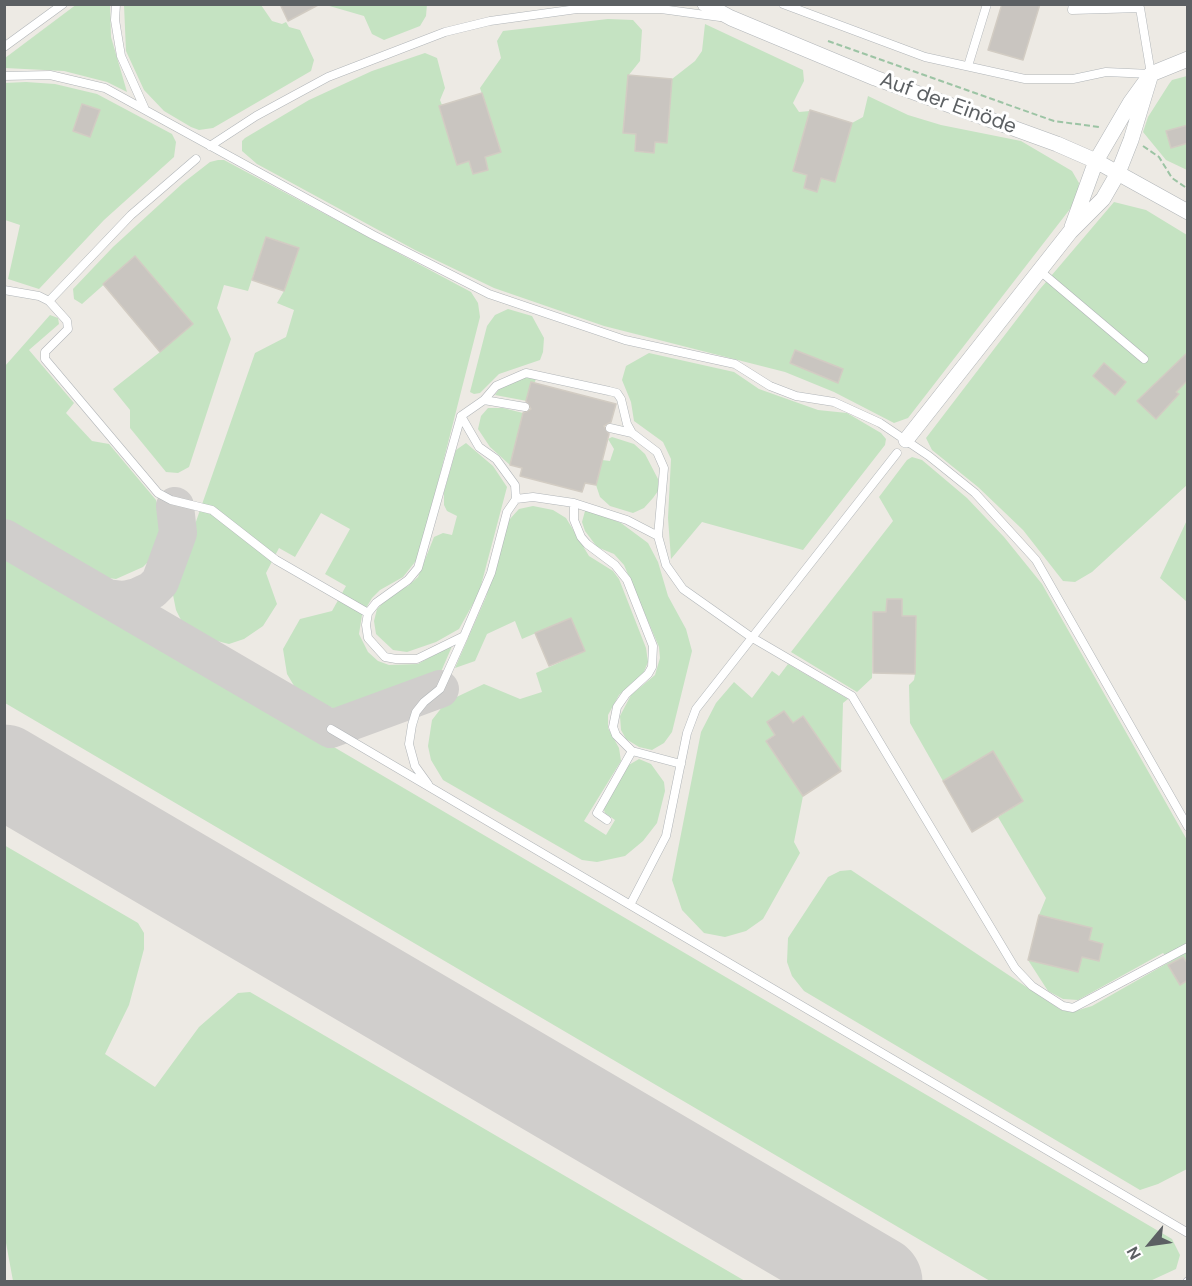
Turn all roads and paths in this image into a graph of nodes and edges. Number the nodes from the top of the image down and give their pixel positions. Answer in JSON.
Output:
{"nodes":[{"id":1,"x":63,"y":4,"type":"edge"},
{"id":2,"x":116,"y":4,"type":"edge"},
{"id":3,"x":705,"y":4,"type":"edge"},
{"id":4,"x":783,"y":4,"type":"edge"},
{"id":5,"x":987,"y":4,"type":"edge"},
{"id":6,"x":1073,"y":4,"type":"edge"},
{"id":7,"x":731,"y":18,"type":"junction"},
{"id":8,"x":823,"y":40,"type":"dead end"},
{"id":9,"x":4,"y":47,"type":"edge"},
{"id":10,"x":1188,"y":59,"type":"edge"},
{"id":11,"x":968,"y":66,"type":"junction"},
{"id":12,"x":1151,"y":74,"type":"junction"},
{"id":13,"x":4,"y":76,"type":"edge"},
{"id":14,"x":144,"y":107,"type":"junction"},
{"id":15,"x":1112,"y":131,"type":"junction"},
{"id":16,"x":1131,"y":140,"type":"junction"},
{"id":17,"x":210,"y":146,"type":"junction"},
{"id":18,"x":196,"y":159,"type":"dead end"},
{"id":19,"x":1096,"y":161,"type":"junction"},
{"id":20,"x":1118,"y":173,"type":"junction"},
{"id":21,"x":1188,"y":189,"type":"edge"},
{"id":22,"x":1188,"y":212,"type":"edge"},
{"id":23,"x":1070,"y":232,"type":"junction"},
{"id":24,"x":1040,"y":271,"type":"junction"},
{"id":25,"x":4,"y":290,"type":"edge"},
{"id":26,"x":49,"y":301,"type":"junction"},
{"id":27,"x":1144,"y":359,"type":"dead end"},
{"id":28,"x":484,"y":400,"type":"junction"},
{"id":29,"x":525,"y":407,"type":"dead end"},
{"id":30,"x":461,"y":416,"type":"junction"},
{"id":31,"x":610,"y":428,"type":"dead end"},
{"id":32,"x":632,"y":433,"type":"junction"},
{"id":33,"x":902,"y":447,"type":"junction"},
{"id":34,"x":516,"y":499,"type":"junction"},
{"id":35,"x":574,"y":503,"type":"junction"},
{"id":36,"x":658,"y":536,"type":"junction"},
{"id":37,"x":368,"y":613,"type":"junction"},
{"id":38,"x":464,"y":636,"type":"junction"},
{"id":39,"x":751,"y":637,"type":"junction"},
{"id":40,"x":331,"y":729,"type":"dead end"},
{"id":41,"x":632,"y":751,"type":"junction"},
{"id":42,"x":681,"y":764,"type":"junction"},
{"id":43,"x":430,"y":787,"type":"junction"},
{"id":44,"x":607,"y":820,"type":"dead end"},
{"id":45,"x":1188,"y":827,"type":"edge"},
{"id":46,"x":630,"y":905,"type":"junction"},
{"id":47,"x":1188,"y":947,"type":"edge"},
{"id":48,"x":1188,"y":1233,"type":"edge"}],
"edges":[{"from":1,"to":9,"type":"lane"},
{"from":2,"to":14,"type":"lane"},
{"from":3,"to":7,"type":"street","name":"Auf der Einöde"},
{"from":4,"to":11,"type":"lane"},
{"from":5,"to":11,"type":"lane"},
{"from":6,"to":12,"type":"lane"},
{"from":7,"to":17,"type":"lane"},
{"from":7,"to":19,"type":"street","name":"Auf der Einöde"},
{"from":8,"to":15,"type":"path"},
{"from":10,"to":12,"type":"street"},
{"from":11,"to":12,"type":"lane"},
{"from":12,"to":15,"type":"street"},
{"from":12,"to":16,"type":"street"},
{"from":13,"to":14,"type":"lane"},
{"from":14,"to":17,"type":"lane"},
{"from":15,"to":19,"type":"street"},
{"from":16,"to":20,"type":"street"},
{"from":16,"to":21,"type":"path"},
{"from":17,"to":33,"type":"lane"},
{"from":18,"to":26,"type":"lane"},
{"from":19,"to":20,"type":"street","name":"Auf der Einöde"},
{"from":19,"to":23,"type":"street"},
{"from":20,"to":22,"type":"street","name":"Auf der Einöde"},
{"from":20,"to":23,"type":"street"},
{"from":23,"to":24,"type":"street"},
{"from":24,"to":27,"type":"lane"},
{"from":24,"to":33,"type":"street"},
{"from":25,"to":26,"type":"lane"},
{"from":26,"to":37,"type":"lane"},
{"from":28,"to":29,"type":"lane"},
{"from":28,"to":30,"type":"lane"},
{"from":28,"to":32,"type":"lane"},
{"from":30,"to":34,"type":"lane"},
{"from":30,"to":37,"type":"lane"},
{"from":31,"to":32,"type":"lane"},
{"from":32,"to":36,"type":"lane"},
{"from":33,"to":39,"type":"lane"},
{"from":33,"to":45,"type":"lane"},
{"from":34,"to":35,"type":"lane"},
{"from":34,"to":38,"type":"lane"},
{"from":35,"to":36,"type":"lane"},
{"from":35,"to":41,"type":"lane"},
{"from":36,"to":39,"type":"lane"},
{"from":37,"to":38,"type":"lane"},
{"from":38,"to":43,"type":"lane"},
{"from":39,"to":42,"type":"lane"},
{"from":39,"to":47,"type":"lane"},
{"from":40,"to":43,"type":"lane"},
{"from":41,"to":42,"type":"lane"},
{"from":41,"to":44,"type":"lane"},
{"from":42,"to":46,"type":"lane"},
{"from":43,"to":46,"type":"lane"},
{"from":46,"to":48,"type":"lane"}]}
